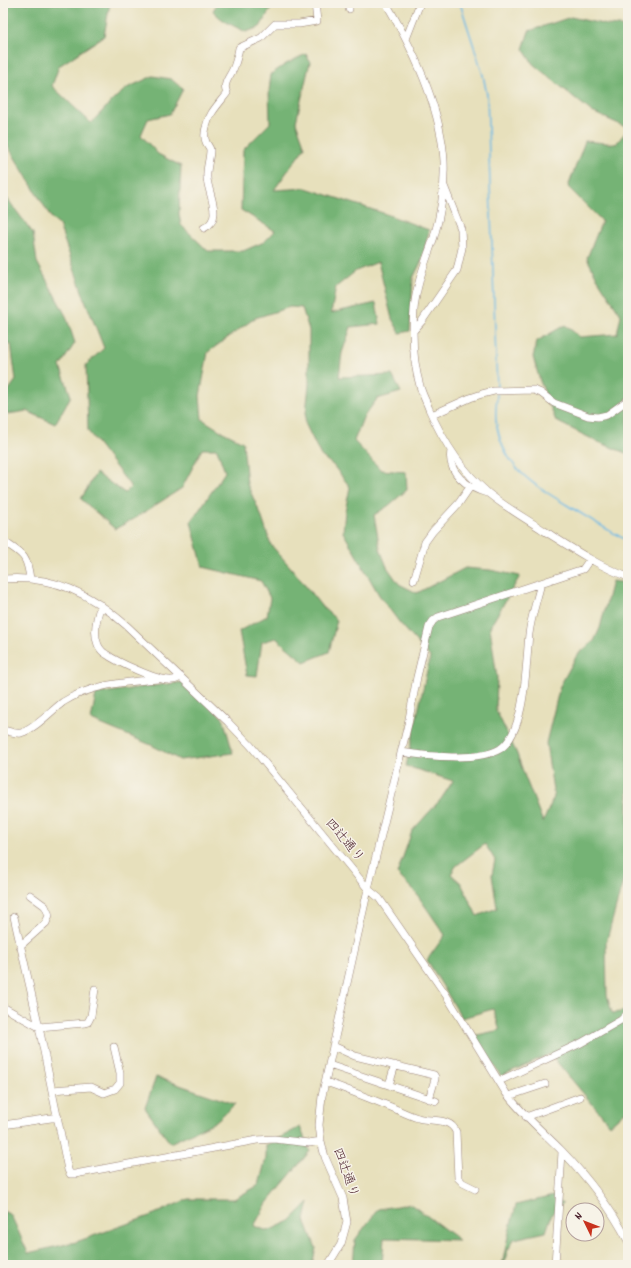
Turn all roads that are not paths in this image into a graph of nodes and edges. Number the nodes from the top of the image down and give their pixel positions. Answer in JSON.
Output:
{"nodes":[{"id":1,"x":315,"y":3,"type":"edge"},
{"id":2,"x":386,"y":3,"type":"edge"},
{"id":3,"x":420,"y":3,"type":"edge"},
{"id":4,"x":406,"y":39,"type":"junction"},
{"id":5,"x":443,"y":184,"type":"junction"},
{"id":6,"x":204,"y":228,"type":"dead end"},
{"id":7,"x":414,"y":330,"type":"junction"},
{"id":8,"x":628,"y":400,"type":"edge"},
{"id":9,"x":432,"y":415,"type":"junction"},
{"id":10,"x":451,"y":451,"type":"junction"},
{"id":11,"x":470,"y":487,"type":"junction"},
{"id":12,"x":489,"y":494,"type":"junction"},
{"id":13,"x":3,"y":541,"type":"edge"},
{"id":14,"x":590,"y":559,"type":"junction"},
{"id":15,"x":628,"y":577,"type":"edge"},
{"id":16,"x":3,"y":579,"type":"edge"},
{"id":17,"x":30,"y":579,"type":"junction"},
{"id":18,"x":414,"y":580,"type":"dead end"},
{"id":19,"x":541,"y":583,"type":"junction"},
{"id":20,"x":101,"y":605,"type":"junction"},
{"id":21,"x":181,"y":677,"type":"junction"},
{"id":22,"x":158,"y":679,"type":"junction"},
{"id":23,"x":3,"y":730,"type":"edge"},
{"id":24,"x":401,"y":752,"type":"junction"},
{"id":25,"x":368,"y":889,"type":"junction"},
{"id":26,"x":30,"y":895,"type":"dead end"},
{"id":27,"x":14,"y":917,"type":"dead end"},
{"id":28,"x":20,"y":946,"type":"junction"},
{"id":29,"x":95,"y":989,"type":"dead end"},
{"id":30,"x":3,"y":1007,"type":"edge"},
{"id":31,"x":628,"y":1013,"type":"edge"},
{"id":32,"x":39,"y":1027,"type":"junction"},
{"id":33,"x":333,"y":1046,"type":"junction"},
{"id":34,"x":114,"y":1047,"type":"dead end"},
{"id":35,"x":329,"y":1065,"type":"junction"},
{"id":36,"x":396,"y":1065,"type":"junction"},
{"id":37,"x":500,"y":1081,"type":"junction"},
{"id":38,"x":326,"y":1082,"type":"junction"},
{"id":39,"x":545,"y":1084,"type":"dead end"},
{"id":40,"x":389,"y":1085,"type":"junction"},
{"id":41,"x":52,"y":1090,"type":"junction"},
{"id":42,"x":509,"y":1096,"type":"junction"},
{"id":43,"x":580,"y":1097,"type":"dead end"},
{"id":44,"x":429,"y":1099,"type":"junction"},
{"id":45,"x":436,"y":1102,"type":"dead end"},
{"id":46,"x":58,"y":1117,"type":"junction"},
{"id":47,"x":526,"y":1117,"type":"junction"},
{"id":48,"x":3,"y":1125,"type":"edge"},
{"id":49,"x":321,"y":1141,"type":"junction"},
{"id":50,"x":562,"y":1152,"type":"junction"},
{"id":51,"x":474,"y":1189,"type":"dead end"},
{"id":52,"x":628,"y":1241,"type":"edge"},
{"id":53,"x":328,"y":1265,"type":"edge"},
{"id":54,"x":555,"y":1265,"type":"edge"}],
"edges":[{"from":1,"to":6,"type":"street"},
{"from":2,"to":4,"type":"street"},
{"from":3,"to":4,"type":"street"},
{"from":4,"to":5,"type":"street"},
{"from":5,"to":7,"type":"street"},
{"from":5,"to":7,"type":"street"},
{"from":7,"to":9,"type":"street"},
{"from":8,"to":9,"type":"street"},
{"from":9,"to":10,"type":"street"},
{"from":10,"to":11,"type":"street"},
{"from":10,"to":12,"type":"street"},
{"from":11,"to":12,"type":"street"},
{"from":11,"to":18,"type":"street"},
{"from":12,"to":14,"type":"street"},
{"from":13,"to":17,"type":"street"},
{"from":14,"to":15,"type":"street"},
{"from":14,"to":19,"type":"street"},
{"from":16,"to":17,"type":"street","name":"四辻通り"},
{"from":17,"to":20,"type":"street","name":"四辻通り"},
{"from":19,"to":24,"type":"street"},
{"from":19,"to":24,"type":"street"},
{"from":20,"to":21,"type":"street","name":"四辻通り"},
{"from":20,"to":22,"type":"street"},
{"from":21,"to":22,"type":"street"},
{"from":21,"to":25,"type":"street","name":"四辻通り"},
{"from":22,"to":23,"type":"street"},
{"from":24,"to":25,"type":"street"},
{"from":25,"to":33,"type":"street","name":"四辻通り"},
{"from":25,"to":37,"type":"street"},
{"from":26,"to":28,"type":"street"},
{"from":27,"to":28,"type":"street"},
{"from":28,"to":32,"type":"street"},
{"from":29,"to":32,"type":"street"},
{"from":30,"to":32,"type":"street"},
{"from":31,"to":37,"type":"street"},
{"from":32,"to":41,"type":"street"},
{"from":33,"to":35,"type":"street","name":"四辻通り"},
{"from":33,"to":36,"type":"street"},
{"from":34,"to":41,"type":"street"},
{"from":35,"to":38,"type":"street","name":"四辻通り"},
{"from":35,"to":40,"type":"street"},
{"from":36,"to":40,"type":"street"},
{"from":36,"to":44,"type":"street"},
{"from":37,"to":42,"type":"street"},
{"from":38,"to":49,"type":"street","name":"四辻通り"},
{"from":38,"to":51,"type":"street"},
{"from":39,"to":42,"type":"street"},
{"from":40,"to":44,"type":"street"},
{"from":41,"to":46,"type":"street"},
{"from":42,"to":47,"type":"street"},
{"from":43,"to":47,"type":"street"},
{"from":44,"to":45,"type":"street"},
{"from":46,"to":48,"type":"street"},
{"from":46,"to":49,"type":"street"},
{"from":47,"to":50,"type":"street"},
{"from":49,"to":53,"type":"street","name":"四辻通り"},
{"from":50,"to":52,"type":"street"},
{"from":50,"to":54,"type":"street"}]}
